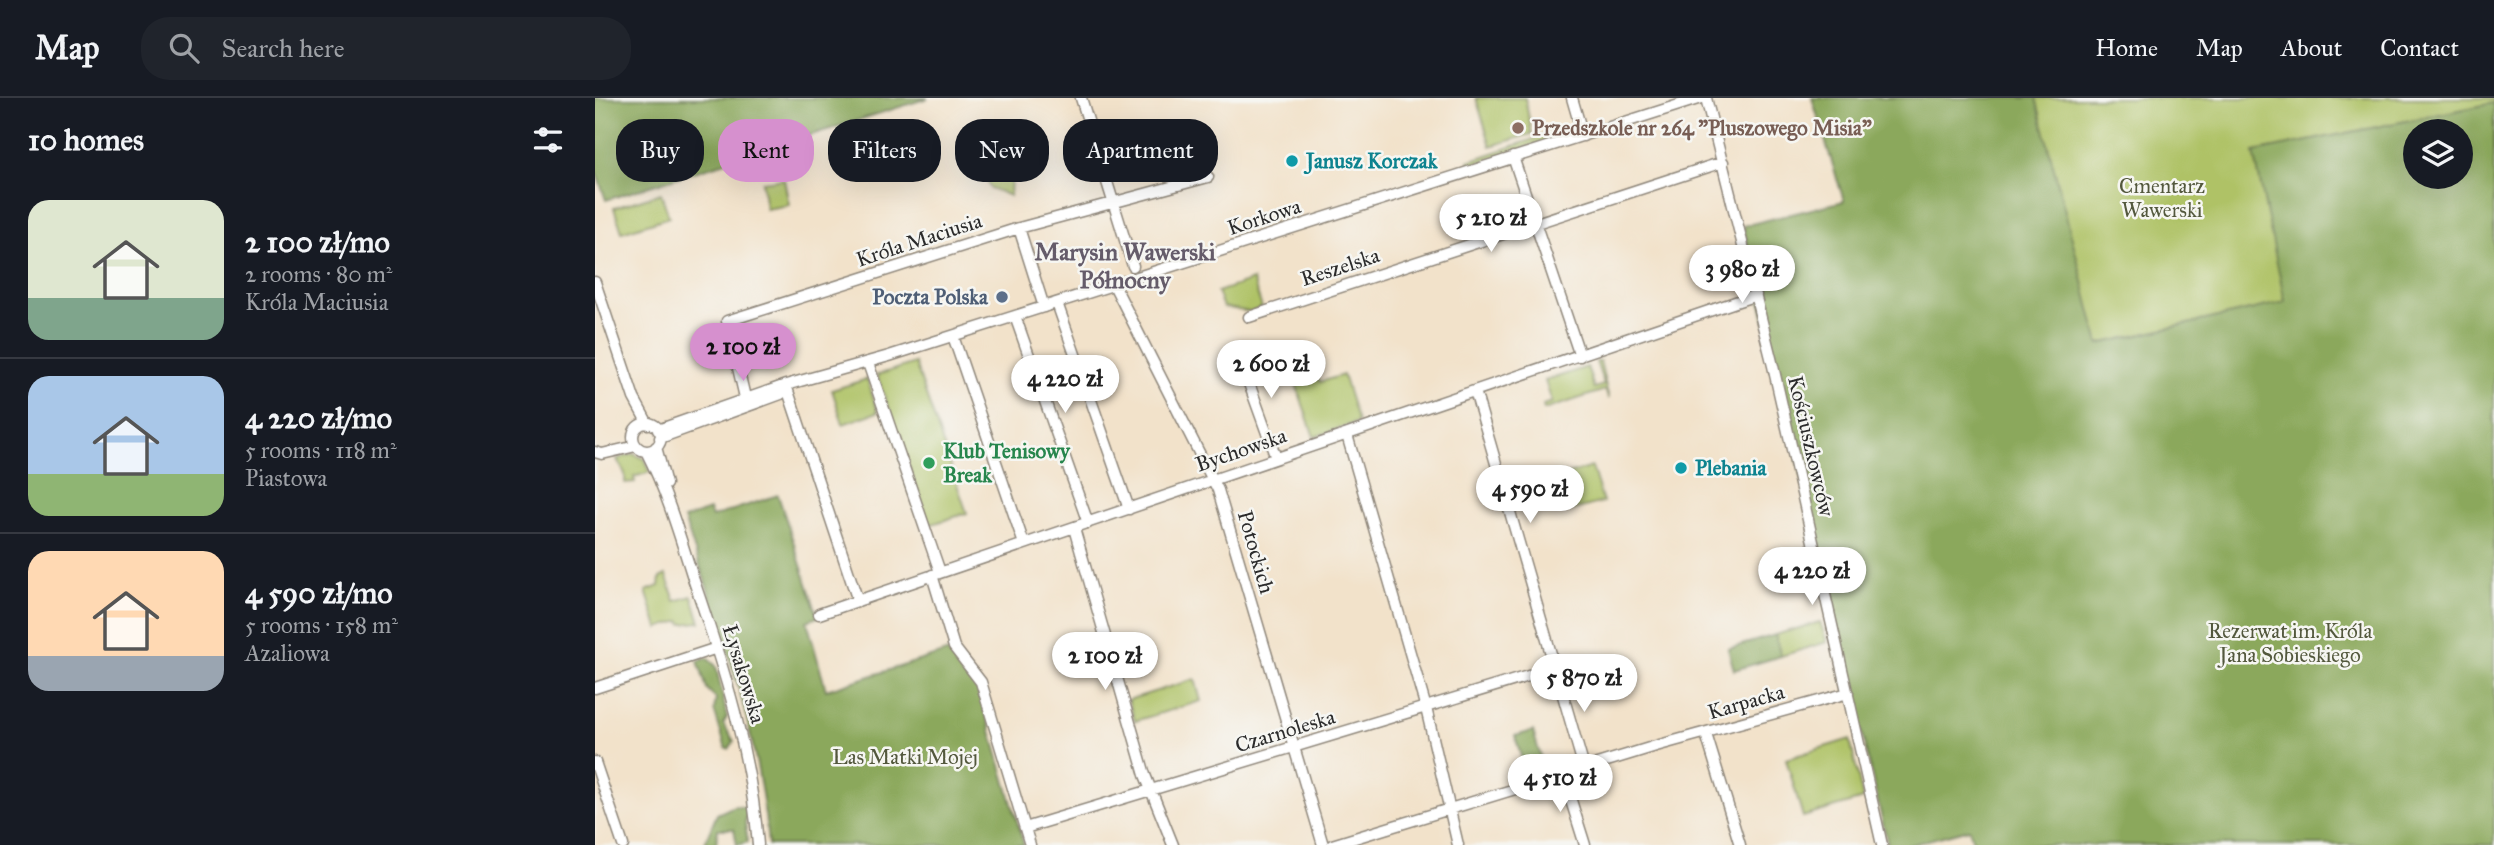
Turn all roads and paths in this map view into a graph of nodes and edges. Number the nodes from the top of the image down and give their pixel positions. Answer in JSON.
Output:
{"nodes":[{"id":1,"x":1081,"y":98,"type":"edge"},
{"id":2,"x":1572,"y":98,"type":"edge"},
{"id":3,"x":1703,"y":98,"type":"edge"},
{"id":4,"x":1583,"y":136,"type":"junction"},
{"id":5,"x":1513,"y":158,"type":"junction"},
{"id":6,"x":1723,"y":162,"type":"junction"},
{"id":7,"x":1188,"y":182,"type":"edge"},
{"id":8,"x":1112,"y":201,"type":"junction"},
{"id":9,"x":1534,"y":224,"type":"junction"},
{"id":10,"x":1019,"y":228,"type":"junction"},
{"id":11,"x":1133,"y":266,"type":"dead end"},
{"id":12,"x":595,"y":282,"type":"edge"},
{"id":13,"x":1114,"y":285,"type":"junction"},
{"id":14,"x":597,"y":295,"type":"edge"},
{"id":15,"x":1756,"y":295,"type":"junction"},
{"id":16,"x":1056,"y":303,"type":"junction"},
{"id":17,"x":1044,"y":307,"type":"junction"},
{"id":18,"x":1015,"y":316,"type":"junction"},
{"id":19,"x":1249,"y":317,"type":"dead end"},
{"id":20,"x":953,"y":336,"type":"junction"},
{"id":21,"x":1238,"y":353,"type":"dead end"},
{"id":22,"x":1580,"y":356,"type":"junction"},
{"id":23,"x":868,"y":363,"type":"junction"},
{"id":24,"x":787,"y":388,"type":"junction"},
{"id":25,"x":1475,"y":391,"type":"junction"},
{"id":26,"x":746,"y":402,"type":"junction"},
{"id":27,"x":640,"y":428,"type":"junction"},
{"id":28,"x":1347,"y":435,"type":"junction"},
{"id":29,"x":651,"y":442,"type":"junction"},
{"id":30,"x":595,"y":452,"type":"edge"},
{"id":31,"x":1276,"y":458,"type":"junction"},
{"id":32,"x":1214,"y":480,"type":"junction"},
{"id":33,"x":1129,"y":509,"type":"junction"},
{"id":34,"x":1088,"y":523,"type":"junction"},
{"id":35,"x":1074,"y":528,"type":"junction"},
{"id":36,"x":1024,"y":544,"type":"junction"},
{"id":37,"x":936,"y":574,"type":"junction"},
{"id":38,"x":858,"y":601,"type":"junction"},
{"id":39,"x":819,"y":614,"type":"dead end"},
{"id":40,"x":717,"y":648,"type":"junction"},
{"id":41,"x":1555,"y":668,"type":"junction"},
{"id":42,"x":595,"y":688,"type":"edge"},
{"id":43,"x":1848,"y":693,"type":"junction"},
{"id":44,"x":1426,"y":708,"type":"junction"},
{"id":45,"x":1706,"y":734,"type":"junction"},
{"id":46,"x":1294,"y":749,"type":"junction"},
{"id":47,"x":595,"y":762,"type":"edge"},
{"id":48,"x":1584,"y":768,"type":"junction"},
{"id":49,"x":1563,"y":775,"type":"junction"},
{"id":50,"x":1151,"y":791,"type":"junction"},
{"id":51,"x":1448,"y":810,"type":"junction"},
{"id":52,"x":1024,"y":828,"type":"junction"},
{"id":53,"x":623,"y":845,"type":"edge"},
{"id":54,"x":758,"y":845,"type":"edge"},
{"id":55,"x":1030,"y":845,"type":"edge"},
{"id":56,"x":1173,"y":845,"type":"edge"},
{"id":57,"x":1323,"y":845,"type":"edge"},
{"id":58,"x":1332,"y":845,"type":"edge"},
{"id":59,"x":1458,"y":845,"type":"edge"},
{"id":60,"x":1585,"y":845,"type":"edge"},
{"id":61,"x":1740,"y":845,"type":"edge"},
{"id":62,"x":1882,"y":845,"type":"edge"}],
"edges":[{"from":1,"to":8,"type":"street"},
{"from":2,"to":4,"type":"street"},
{"from":3,"to":4,"type":"street","name":"Korkowa"},
{"from":3,"to":6,"type":"street","name":"Kościuszkowców"},
{"from":4,"to":5,"type":"street","name":"Korkowa"},
{"from":5,"to":9,"type":"street"},
{"from":5,"to":13,"type":"street","name":"Korkowa"},
{"from":6,"to":9,"type":"street","name":"Reszelska"},
{"from":6,"to":15,"type":"street","name":"Kościuszkowców"},
{"from":7,"to":8,"type":"street","name":"Króla Maciusia"},
{"from":8,"to":10,"type":"street","name":"Króla Maciusia"},
{"from":8,"to":11,"type":"street"},
{"from":9,"to":19,"type":"street","name":"Reszelska"},
{"from":9,"to":22,"type":"street"},
{"from":10,"to":17,"type":"street"},
{"from":10,"to":26,"type":"street","name":"Króla Maciusia"},
{"from":12,"to":14,"type":"street","name":"Łysakowska"},
{"from":13,"to":16,"type":"street","name":"Korkowa"},
{"from":13,"to":32,"type":"street","name":"Potockich"},
{"from":14,"to":27,"type":"street","name":"Łysakowska"},
{"from":15,"to":22,"type":"street","name":"Bychowska"},
{"from":15,"to":43,"type":"street","name":"Kościuszkowców"},
{"from":16,"to":17,"type":"street","name":"Korkowa"},
{"from":16,"to":33,"type":"street"},
{"from":17,"to":18,"type":"street","name":"Korkowa"},
{"from":18,"to":20,"type":"street","name":"Korkowa"},
{"from":18,"to":34,"type":"street"},
{"from":20,"to":23,"type":"street","name":"Korkowa"},
{"from":20,"to":36,"type":"street"},
{"from":21,"to":31,"type":"street"},
{"from":22,"to":25,"type":"street","name":"Bychowska"},
{"from":23,"to":24,"type":"street","name":"Korkowa"},
{"from":23,"to":37,"type":"street"},
{"from":24,"to":26,"type":"street","name":"Korkowa"},
{"from":24,"to":38,"type":"street"},
{"from":25,"to":28,"type":"street","name":"Bychowska"},
{"from":25,"to":41,"type":"street"},
{"from":26,"to":29,"type":"street","name":"Korkowa"},
{"from":27,"to":29,"type":"street","name":"Łysakowska"},
{"from":27,"to":29,"type":"street"},
{"from":27,"to":30,"type":"street","name":"Korkowa"},
{"from":28,"to":31,"type":"street","name":"Bychowska"},
{"from":28,"to":44,"type":"street"},
{"from":29,"to":30,"type":"street","name":"Korkowa"},
{"from":29,"to":40,"type":"street","name":"Łysakowska"},
{"from":31,"to":32,"type":"street","name":"Bychowska"},
{"from":32,"to":33,"type":"street","name":"Bychowska"},
{"from":32,"to":46,"type":"street","name":"Potockich"},
{"from":33,"to":34,"type":"street","name":"Bychowska"},
{"from":34,"to":35,"type":"street","name":"Bychowska"},
{"from":35,"to":36,"type":"street","name":"Bychowska"},
{"from":35,"to":50,"type":"street"},
{"from":36,"to":37,"type":"street","name":"Bychowska"},
{"from":37,"to":38,"type":"street","name":"Bychowska"},
{"from":37,"to":52,"type":"street"},
{"from":38,"to":39,"type":"street","name":"Bychowska"},
{"from":40,"to":42,"type":"street"},
{"from":40,"to":54,"type":"street","name":"Łysakowska"},
{"from":41,"to":44,"type":"street","name":"Czarnoleska"},
{"from":41,"to":48,"type":"street"},
{"from":43,"to":45,"type":"street","name":"Karpacka"},
{"from":43,"to":62,"type":"street","name":"Kościuszkowców"},
{"from":44,"to":46,"type":"street","name":"Czarnoleska"},
{"from":44,"to":51,"type":"street"},
{"from":45,"to":48,"type":"street","name":"Karpacka"},
{"from":45,"to":61,"type":"street"},
{"from":46,"to":50,"type":"street","name":"Czarnoleska"},
{"from":46,"to":57,"type":"street","name":"Potockich"},
{"from":47,"to":53,"type":"street"},
{"from":48,"to":49,"type":"street","name":"Karpacka"},
{"from":49,"to":51,"type":"street","name":"Karpacka"},
{"from":49,"to":60,"type":"street"},
{"from":50,"to":52,"type":"street","name":"Czarnoleska"},
{"from":50,"to":56,"type":"street"},
{"from":51,"to":58,"type":"street","name":"Karpacka"},
{"from":51,"to":59,"type":"street"},
{"from":52,"to":55,"type":"street"}]}
